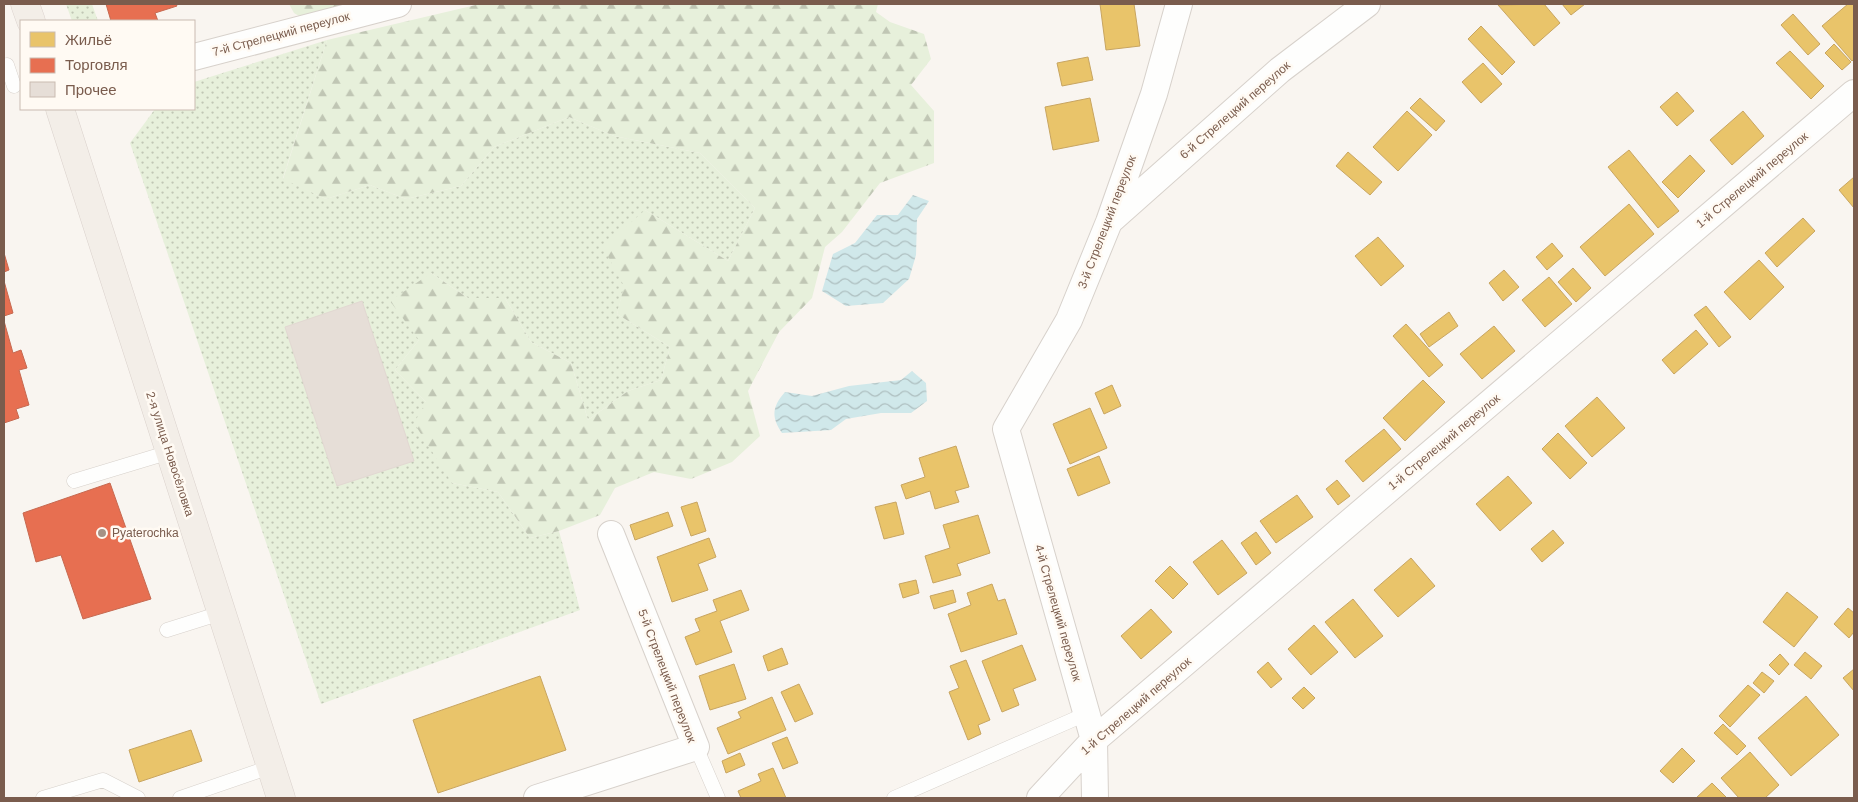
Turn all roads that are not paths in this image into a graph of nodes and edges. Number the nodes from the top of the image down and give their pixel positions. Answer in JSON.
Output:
{"nodes":[{"id":1,"x":25,"y":4,"type":"edge"},
{"id":2,"x":398,"y":4,"type":"edge"},
{"id":3,"x":1179,"y":4,"type":"edge"},
{"id":4,"x":1367,"y":4,"type":"edge"},
{"id":5,"x":31,"y":20,"type":"edge"},
{"id":6,"x":195,"y":57,"type":"edge"},
{"id":7,"x":20,"y":60,"type":"edge"},
{"id":8,"x":6,"y":65,"type":"edge"},
{"id":9,"x":14,"y":86,"type":"dead end"},
{"id":10,"x":1854,"y":93,"type":"edge"},
{"id":11,"x":60,"y":110,"type":"edge"},
{"id":12,"x":1109,"y":222,"type":"junction"},
{"id":13,"x":1006,"y":429,"type":"joint"},
{"id":14,"x":170,"y":452,"type":"junction"},
{"id":15,"x":74,"y":481,"type":"dead end"},
{"id":16,"x":611,"y":534,"type":"dead end"},
{"id":17,"x":221,"y":613,"type":"junction"},
{"id":18,"x":168,"y":630,"type":"dead end"},
{"id":19,"x":1086,"y":714,"type":"junction"},
{"id":20,"x":1094,"y":740,"type":"junction"},
{"id":21,"x":696,"y":747,"type":"junction"},
{"id":22,"x":270,"y":767,"type":"junction"},
{"id":23,"x":43,"y":798,"type":"edge"},
{"id":24,"x":138,"y":798,"type":"edge"},
{"id":25,"x":180,"y":798,"type":"edge"},
{"id":26,"x":281,"y":798,"type":"edge"},
{"id":27,"x":537,"y":798,"type":"edge"},
{"id":28,"x":718,"y":798,"type":"edge"},
{"id":29,"x":894,"y":798,"type":"edge"},
{"id":30,"x":1040,"y":798,"type":"edge"},
{"id":31,"x":1095,"y":798,"type":"edge"}],
"edges":[{"from":1,"to":5,"type":"main road"},
{"from":2,"to":6,"type":"street","name":"7-й Стрелецкий переулок"},
{"from":3,"to":12,"type":"street","name":"3-й Стрелецкий переулок"},
{"from":4,"to":12,"type":"street","name":"6-й Стрелецкий переулок"},
{"from":7,"to":8,"type":"lane"},
{"from":8,"to":9,"type":"lane"},
{"from":10,"to":20,"type":"street","name":"1-й Стрелецкий переулок"},
{"from":11,"to":14,"type":"main road","name":"2-я улица Новосёловка"},
{"from":12,"to":13,"type":"street","name":"3-й Стрелецкий переулок"},
{"from":13,"to":19,"type":"street","name":"4-й Стрелецкий переулок"},
{"from":14,"to":15,"type":"lane"},
{"from":14,"to":17,"type":"main road","name":"2-я улица Новосёловка"},
{"from":16,"to":21,"type":"street","name":"5-й Стрелецкий переулок"},
{"from":17,"to":18,"type":"lane"},
{"from":17,"to":22,"type":"main road","name":"2-я улица Новосёловка"},
{"from":19,"to":20,"type":"street","name":"4-й Стрелецкий переулок"},
{"from":19,"to":29,"type":"lane"},
{"from":20,"to":30,"type":"street","name":"1-й Стрелецкий переулок"},
{"from":20,"to":31,"type":"street","name":"4-й Стрелецкий переулок"},
{"from":21,"to":27,"type":"street","name":"5-й Стрелецкий переулок"},
{"from":21,"to":28,"type":"lane"},
{"from":22,"to":25,"type":"lane"},
{"from":22,"to":26,"type":"main road","name":"2-я улица Новосёловка"},
{"from":23,"to":24,"type":"lane"}]}
